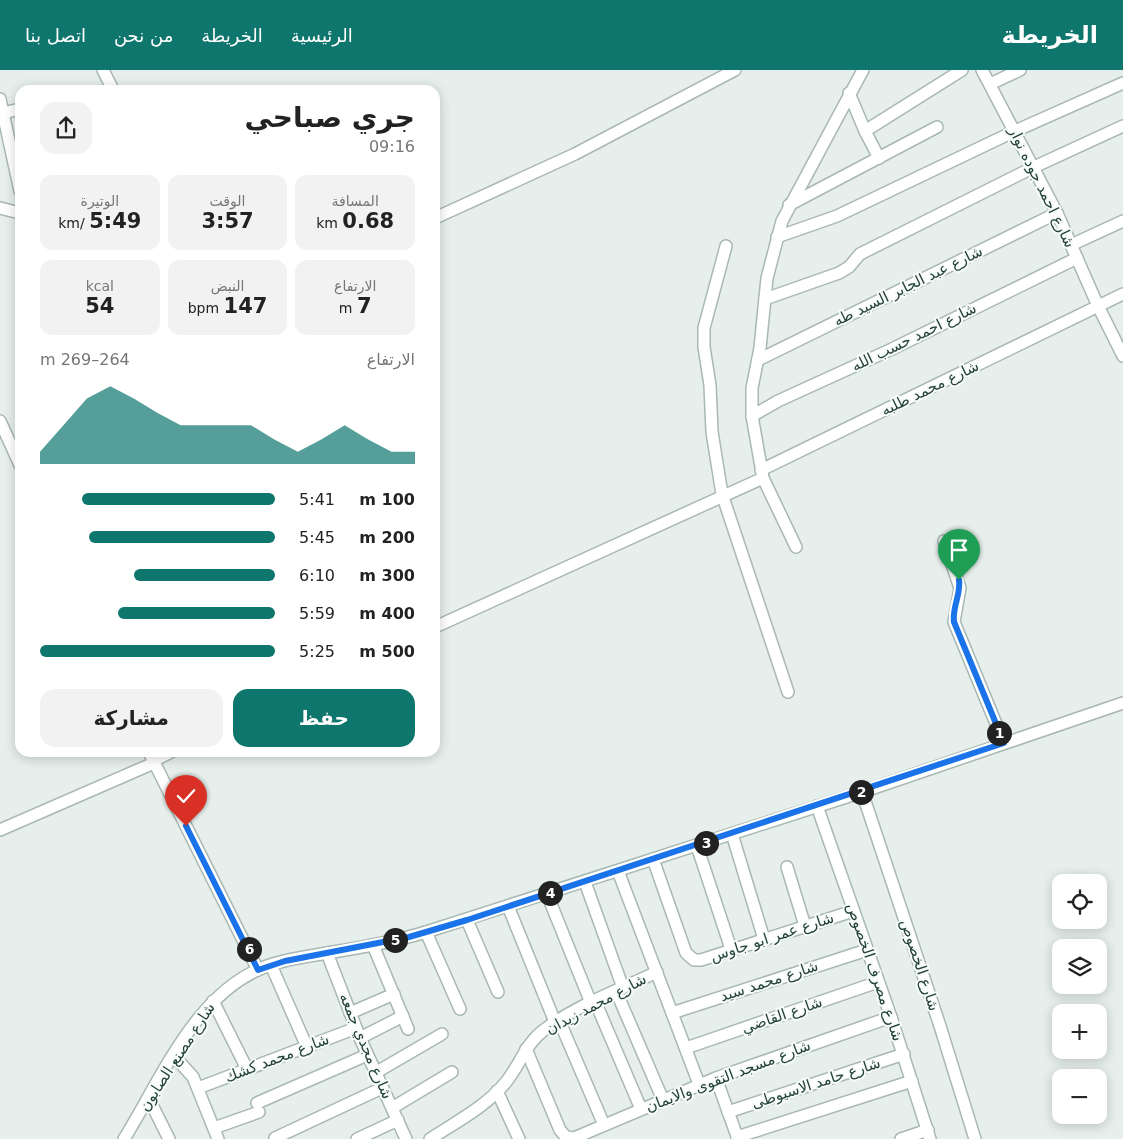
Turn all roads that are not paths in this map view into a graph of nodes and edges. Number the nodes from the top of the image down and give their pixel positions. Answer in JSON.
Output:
{"nodes":[{"id":1,"x":103,"y":70,"type":"edge"},
{"id":2,"x":735,"y":70,"type":"edge"},
{"id":3,"x":863,"y":70,"type":"edge"},
{"id":4,"x":962,"y":70,"type":"edge"},
{"id":5,"x":982,"y":70,"type":"edge"},
{"id":6,"x":1020,"y":70,"type":"edge"},
{"id":7,"x":1123,"y":83,"type":"edge"},
{"id":8,"x":990,"y":84,"type":"junction"},
{"id":9,"x":110,"y":85,"type":"edge"},
{"id":10,"x":850,"y":93,"type":"junction"},
{"id":11,"x":0,"y":99,"type":"edge"},
{"id":12,"x":15,"y":110,"type":"edge"},
{"id":13,"x":3,"y":113,"type":"junction"},
{"id":14,"x":1123,"y":126,"type":"edge"},
{"id":15,"x":937,"y":127,"type":"dead end"},
{"id":16,"x":1015,"y":131,"type":"junction"},
{"id":17,"x":865,"y":132,"type":"junction"},
{"id":18,"x":879,"y":158,"type":"junction"},
{"id":19,"x":1034,"y":167,"type":"junction"},
{"id":20,"x":15,"y":168,"type":"edge"},
{"id":21,"x":789,"y":204,"type":"junction"},
{"id":22,"x":0,"y":208,"type":"edge"},
{"id":23,"x":15,"y":212,"type":"edge"},
{"id":24,"x":1057,"y":213,"type":"junction"},
{"id":25,"x":440,"y":216,"type":"edge"},
{"id":26,"x":1123,"y":221,"type":"edge"},
{"id":27,"x":777,"y":237,"type":"junction"},
{"id":28,"x":1071,"y":245,"type":"junction"},
{"id":29,"x":726,"y":246,"type":"dead end"},
{"id":30,"x":1077,"y":258,"type":"junction"},
{"id":31,"x":1123,"y":294,"type":"edge"},
{"id":32,"x":765,"y":299,"type":"junction"},
{"id":33,"x":1098,"y":306,"type":"junction"},
{"id":34,"x":1123,"y":356,"type":"edge"},
{"id":35,"x":758,"y":360,"type":"junction"},
{"id":36,"x":752,"y":416,"type":"junction"},
{"id":37,"x":0,"y":421,"type":"edge"},
{"id":38,"x":15,"y":454,"type":"edge"},
{"id":39,"x":762,"y":474,"type":"junction"},
{"id":40,"x":725,"y":493,"type":"junction"},
{"id":41,"x":944,"y":541,"type":"dead end"},
{"id":42,"x":796,"y":548,"type":"dead end"},
{"id":43,"x":440,"y":625,"type":"edge"},
{"id":44,"x":788,"y":692,"type":"dead end"},
{"id":45,"x":1123,"y":703,"type":"edge"},
{"id":46,"x":1004,"y":743,"type":"junction"},
{"id":47,"x":152,"y":759,"type":"edge"},
{"id":48,"x":859,"y":792,"type":"junction"},
{"id":49,"x":821,"y":805,"type":"junction"},
{"id":50,"x":0,"y":830,"type":"edge"},
{"id":51,"x":732,"y":834,"type":"junction"},
{"id":52,"x":697,"y":846,"type":"junction"},
{"id":53,"x":653,"y":860,"type":"junction"},
{"id":54,"x":787,"y":867,"type":"dead end"},
{"id":55,"x":618,"y":871,"type":"junction"},
{"id":56,"x":585,"y":882,"type":"junction"},
{"id":57,"x":547,"y":894,"type":"junction"},
{"id":58,"x":508,"y":906,"type":"junction"},
{"id":59,"x":853,"y":911,"type":"junction"},
{"id":60,"x":467,"y":920,"type":"junction"},
{"id":61,"x":805,"y":926,"type":"junction"},
{"id":62,"x":426,"y":932,"type":"junction"},
{"id":63,"x":764,"y":939,"type":"junction"},
{"id":64,"x":373,"y":945,"type":"junction"},
{"id":65,"x":731,"y":950,"type":"junction"},
{"id":66,"x":867,"y":950,"type":"junction"},
{"id":67,"x":327,"y":953,"type":"junction"},
{"id":68,"x":271,"y":965,"type":"junction"},
{"id":69,"x":258,"y":970,"type":"junction"},
{"id":70,"x":656,"y":972,"type":"junction"},
{"id":71,"x":878,"y":982,"type":"junction"},
{"id":72,"x":619,"y":990,"type":"junction"},
{"id":73,"x":498,"y":992,"type":"dead end"},
{"id":74,"x":394,"y":994,"type":"junction"},
{"id":75,"x":213,"y":1001,"type":"junction"},
{"id":76,"x":593,"y":1002,"type":"junction"},
{"id":77,"x":460,"y":1009,"type":"dead end"},
{"id":78,"x":350,"y":1013,"type":"junction"},
{"id":79,"x":672,"y":1013,"type":"junction"},
{"id":80,"x":403,"y":1016,"type":"junction"},
{"id":81,"x":891,"y":1017,"type":"junction"},
{"id":82,"x":557,"y":1021,"type":"junction"},
{"id":83,"x":408,"y":1030,"type":"dead end"},
{"id":84,"x":358,"y":1033,"type":"junction"},
{"id":85,"x":442,"y":1034,"type":"dead end"},
{"id":86,"x":307,"y":1046,"type":"junction"},
{"id":87,"x":686,"y":1048,"type":"junction"},
{"id":88,"x":526,"y":1049,"type":"junction"},
{"id":89,"x":904,"y":1054,"type":"junction"},
{"id":90,"x":367,"y":1055,"type":"junction"},
{"id":91,"x":174,"y":1056,"type":"junction"},
{"id":92,"x":247,"y":1070,"type":"junction"},
{"id":93,"x":452,"y":1072,"type":"dead end"},
{"id":94,"x":375,"y":1074,"type":"junction"},
{"id":95,"x":716,"y":1078,"type":"junction"},
{"id":96,"x":912,"y":1081,"type":"junction"},
{"id":97,"x":699,"y":1084,"type":"junction"},
{"id":98,"x":198,"y":1088,"type":"junction"},
{"id":99,"x":382,"y":1088,"type":"junction"},
{"id":100,"x":497,"y":1091,"type":"junction"},
{"id":101,"x":149,"y":1099,"type":"junction"},
{"id":102,"x":663,"y":1100,"type":"junction"},
{"id":103,"x":392,"y":1108,"type":"junction"},
{"id":104,"x":641,"y":1109,"type":"junction"},
{"id":105,"x":728,"y":1112,"type":"junction"},
{"id":106,"x":398,"y":1120,"type":"junction"},
{"id":107,"x":604,"y":1125,"type":"junction"},
{"id":108,"x":216,"y":1134,"type":"edge"},
{"id":109,"x":929,"y":1134,"type":"edge"},
{"id":110,"x":275,"y":1138,"type":"dead end"},
{"id":111,"x":738,"y":1138,"type":"edge"},
{"id":112,"x":124,"y":1139,"type":"edge"},
{"id":113,"x":169,"y":1139,"type":"edge"},
{"id":114,"x":357,"y":1139,"type":"edge"},
{"id":115,"x":406,"y":1139,"type":"edge"},
{"id":116,"x":430,"y":1139,"type":"edge"},
{"id":117,"x":519,"y":1139,"type":"edge"},
{"id":118,"x":901,"y":1139,"type":"edge"},
{"id":119,"x":975,"y":1139,"type":"edge"}],
"edges":[{"from":1,"to":9,"type":"street"},
{"from":2,"to":25,"type":"street"},
{"from":3,"to":10,"type":"street"},
{"from":4,"to":17,"type":"street"},
{"from":5,"to":8,"type":"street","name":"شارع احمد جوده نوار"},
{"from":6,"to":8,"type":"street"},
{"from":7,"to":16,"type":"street"},
{"from":8,"to":16,"type":"street","name":"شارع احمد جوده نوار"},
{"from":10,"to":17,"type":"street"},
{"from":10,"to":21,"type":"street"},
{"from":11,"to":13,"type":"street"},
{"from":12,"to":13,"type":"street"},
{"from":13,"to":20,"type":"street"},
{"from":14,"to":19,"type":"street"},
{"from":15,"to":18,"type":"street"},
{"from":16,"to":19,"type":"street","name":"شارع احمد جوده نوار"},
{"from":16,"to":27,"type":"street"},
{"from":17,"to":18,"type":"street"},
{"from":18,"to":21,"type":"street"},
{"from":19,"to":24,"type":"street","name":"شارع احمد جوده نوار"},
{"from":19,"to":32,"type":"street"},
{"from":21,"to":27,"type":"street"},
{"from":22,"to":23,"type":"street"},
{"from":24,"to":28,"type":"street","name":"شارع احمد جوده نوار"},
{"from":24,"to":35,"type":"street","name":"شارع عبد الجابر السيد طه"},
{"from":26,"to":28,"type":"street"},
{"from":27,"to":32,"type":"street"},
{"from":28,"to":30,"type":"street","name":"شارع احمد جوده نوار"},
{"from":29,"to":40,"type":"street"},
{"from":30,"to":33,"type":"street","name":"شارع احمد جوده نوار"},
{"from":30,"to":36,"type":"street","name":"شارع احمد حسب الله"},
{"from":31,"to":33,"type":"street","name":"شارع محمد طلبه"},
{"from":32,"to":35,"type":"street"},
{"from":33,"to":34,"type":"street","name":"شارع احمد جوده نوار"},
{"from":33,"to":39,"type":"street","name":"شارع محمد طلبه"},
{"from":35,"to":36,"type":"street"},
{"from":36,"to":39,"type":"street"},
{"from":37,"to":38,"type":"street"},
{"from":39,"to":40,"type":"street","name":"شارع محمد طلبه"},
{"from":39,"to":42,"type":"street"},
{"from":40,"to":43,"type":"street","name":"شارع محمد طلبه"},
{"from":40,"to":44,"type":"street"},
{"from":41,"to":46,"type":"street"},
{"from":45,"to":46,"type":"street","name":"شارع مصنع الصابون"},
{"from":46,"to":48,"type":"street","name":"شارع مصنع الصابون"},
{"from":47,"to":50,"type":"street"},
{"from":47,"to":69,"type":"street"},
{"from":48,"to":49,"type":"street","name":"شارع مصنع الصابون"},
{"from":48,"to":119,"type":"street","name":"شارع الخصوص"},
{"from":49,"to":51,"type":"street","name":"شارع مصنع الصابون"},
{"from":49,"to":59,"type":"street","name":"شارع مصرف الخصوص"},
{"from":51,"to":52,"type":"street","name":"شارع مصنع الصابون"},
{"from":51,"to":63,"type":"street"},
{"from":52,"to":53,"type":"street","name":"شارع مصنع الصابون"},
{"from":52,"to":65,"type":"street"},
{"from":53,"to":55,"type":"street","name":"شارع مصنع الصابون"},
{"from":53,"to":65,"type":"street","name":"شارع عمر ابو جاوس"},
{"from":54,"to":61,"type":"street"},
{"from":55,"to":56,"type":"street","name":"شارع مصنع الصابون"},
{"from":55,"to":70,"type":"street"},
{"from":56,"to":57,"type":"street","name":"شارع مصنع الصابون"},
{"from":56,"to":72,"type":"street"},
{"from":57,"to":58,"type":"street","name":"شارع مصنع الصابون"},
{"from":57,"to":76,"type":"street"},
{"from":58,"to":60,"type":"street","name":"شارع مصنع الصابون"},
{"from":58,"to":82,"type":"street"},
{"from":59,"to":61,"type":"street","name":"شارع عمر ابو جاوس"},
{"from":59,"to":66,"type":"street","name":"شارع مصرف الخصوص"},
{"from":60,"to":62,"type":"street","name":"شارع مصنع الصابون"},
{"from":60,"to":73,"type":"street"},
{"from":61,"to":63,"type":"street","name":"شارع عمر ابو جاوس"},
{"from":62,"to":64,"type":"street","name":"شارع مصنع الصابون"},
{"from":62,"to":77,"type":"street"},
{"from":63,"to":65,"type":"street","name":"شارع عمر ابو جاوس"},
{"from":64,"to":67,"type":"street","name":"شارع مصنع الصابون"},
{"from":64,"to":74,"type":"street"},
{"from":66,"to":71,"type":"street","name":"شارع مصرف الخصوص"},
{"from":66,"to":79,"type":"street","name":"شارع محمد سيد"},
{"from":67,"to":68,"type":"street","name":"شارع مصنع الصابون"},
{"from":67,"to":78,"type":"street","name":"شارع مجدي جمعه"},
{"from":68,"to":69,"type":"street","name":"شارع مصنع الصابون"},
{"from":68,"to":86,"type":"street"},
{"from":69,"to":75,"type":"street","name":"شارع مصنع الصابون"},
{"from":70,"to":72,"type":"street","name":"شارع محمد زيدان"},
{"from":70,"to":79,"type":"street"},
{"from":71,"to":81,"type":"street","name":"شارع مصرف الخصوص"},
{"from":71,"to":87,"type":"street","name":"شارع القاضي"},
{"from":72,"to":76,"type":"street","name":"شارع محمد زيدان"},
{"from":72,"to":102,"type":"street"},
{"from":74,"to":78,"type":"street"},
{"from":74,"to":80,"type":"street"},
{"from":75,"to":91,"type":"street","name":"شارع مصنع الصابون"},
{"from":75,"to":92,"type":"street"},
{"from":76,"to":82,"type":"street","name":"شارع محمد زيدان"},
{"from":76,"to":104,"type":"street"},
{"from":78,"to":84,"type":"street","name":"شارع مجدي جمعه"},
{"from":79,"to":87,"type":"street"},
{"from":80,"to":83,"type":"street"},
{"from":80,"to":84,"type":"street","name":"شارع محمد كشك"},
{"from":81,"to":89,"type":"street","name":"شارع مصرف الخصوص"},
{"from":81,"to":95,"type":"street","name":"شارع مسجد التقوى والايمان"},
{"from":82,"to":88,"type":"street","name":"شارع محمد زيدان"},
{"from":82,"to":107,"type":"street"},
{"from":84,"to":86,"type":"street","name":"شارع محمد كشك"},
{"from":84,"to":90,"type":"street","name":"شارع مجدي جمعه"},
{"from":85,"to":94,"type":"street"},
{"from":86,"to":92,"type":"street","name":"شارع محمد كشك"},
{"from":87,"to":97,"type":"street"},
{"from":88,"to":100,"type":"street","name":"شارع محمد زيدان"},
{"from":88,"to":107,"type":"street","name":"شارع مسجد التقوى والايمان"},
{"from":89,"to":96,"type":"street","name":"شارع مصرف الخصوص"},
{"from":89,"to":105,"type":"street","name":"شارع حامد الاسيوطى"},
{"from":90,"to":94,"type":"street","name":"شارع مجدي جمعه"},
{"from":90,"to":108,"type":"street"},
{"from":91,"to":98,"type":"street"},
{"from":91,"to":101,"type":"street","name":"شارع مصنع الصابون"},
{"from":92,"to":98,"type":"street","name":"شارع محمد كشك"},
{"from":93,"to":103,"type":"street"},
{"from":94,"to":99,"type":"street","name":"شارع مجدي جمعه"},
{"from":95,"to":97,"type":"street","name":"شارع مسجد التقوى والايمان"},
{"from":95,"to":105,"type":"street"},
{"from":96,"to":109,"type":"street","name":"شارع مصرف الخصوص"},
{"from":96,"to":111,"type":"street"},
{"from":97,"to":102,"type":"street","name":"شارع مسجد التقوى والايمان"},
{"from":98,"to":108,"type":"street"},
{"from":99,"to":103,"type":"street","name":"شارع مجدي جمعه"},
{"from":99,"to":110,"type":"street"},
{"from":100,"to":116,"type":"street","name":"شارع محمد زيدان"},
{"from":100,"to":117,"type":"street"},
{"from":101,"to":112,"type":"street","name":"شارع مصنع الصابون"},
{"from":101,"to":113,"type":"street"},
{"from":102,"to":104,"type":"street","name":"شارع مسجد التقوى والايمان"},
{"from":103,"to":106,"type":"street","name":"شارع مجدي جمعه"},
{"from":104,"to":107,"type":"street","name":"شارع مسجد التقوى والايمان"},
{"from":105,"to":111,"type":"street"},
{"from":106,"to":114,"type":"street"},
{"from":106,"to":115,"type":"street","name":"شارع مجدي جمعه"},
{"from":109,"to":118,"type":"street"}]}
